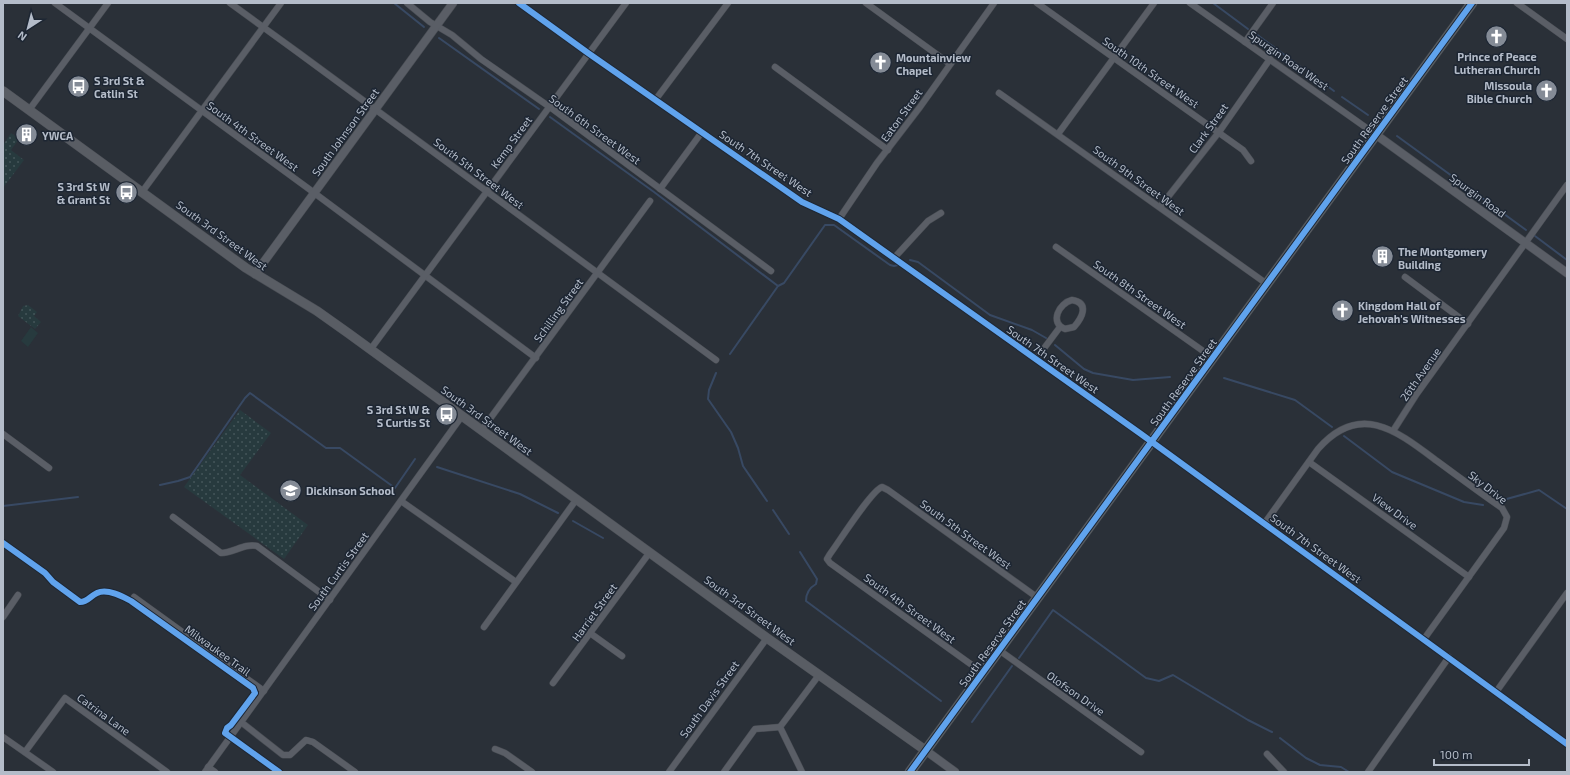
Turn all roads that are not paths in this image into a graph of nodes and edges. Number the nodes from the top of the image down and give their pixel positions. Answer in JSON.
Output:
{"nodes":[{"id":1,"x":55,"y":3,"type":"edge"},
{"id":2,"x":108,"y":3,"type":"edge"},
{"id":3,"x":230,"y":3,"type":"edge"},
{"id":4,"x":281,"y":3,"type":"edge"},
{"id":5,"x":407,"y":3,"type":"edge"},
{"id":6,"x":454,"y":3,"type":"edge"},
{"id":7,"x":520,"y":3,"type":"edge"},
{"id":8,"x":626,"y":3,"type":"edge"},
{"id":9,"x":728,"y":3,"type":"edge"},
{"id":10,"x":866,"y":3,"type":"edge"},
{"id":11,"x":994,"y":3,"type":"edge"},
{"id":12,"x":1037,"y":3,"type":"edge"},
{"id":13,"x":1154,"y":3,"type":"edge"},
{"id":14,"x":1190,"y":3,"type":"edge"},
{"id":15,"x":1273,"y":3,"type":"edge"},
{"id":16,"x":1472,"y":3,"type":"edge"},
{"id":17,"x":1520,"y":5,"type":"edge"},
{"id":18,"x":437,"y":25,"type":"junction"},
{"id":19,"x":264,"y":27,"type":"junction"},
{"id":20,"x":90,"y":28,"type":"junction"},
{"id":21,"x":1567,"y":39,"type":"edge"},
{"id":22,"x":1245,"y":42,"type":"junction"},
{"id":23,"x":588,"y":53,"type":"junction"},
{"id":24,"x":1113,"y":58,"type":"junction"},
{"id":25,"x":1270,"y":59,"type":"junction"},
{"id":26,"x":950,"y":64,"type":"junction"},
{"id":27,"x":775,"y":67,"type":"dead end"},
{"id":28,"x":3,"y":91,"type":"edge"},
{"id":29,"x":999,"y":93,"type":"dead end"},
{"id":30,"x":656,"y":99,"type":"junction"},
{"id":31,"x":549,"y":107,"type":"junction"},
{"id":32,"x":376,"y":109,"type":"junction"},
{"id":33,"x":29,"y":110,"type":"junction"},
{"id":34,"x":202,"y":111,"type":"junction"},
{"id":35,"x":702,"y":132,"type":"junction"},
{"id":36,"x":1218,"y":132,"type":"junction"},
{"id":37,"x":1058,"y":134,"type":"junction"},
{"id":38,"x":1375,"y":134,"type":"junction"},
{"id":39,"x":888,"y":150,"type":"junction"},
{"id":40,"x":1251,"y":161,"type":"dead end"},
{"id":41,"x":1567,"y":185,"type":"edge"},
{"id":42,"x":660,"y":189,"type":"junction"},
{"id":43,"x":142,"y":192,"type":"junction"},
{"id":44,"x":487,"y":192,"type":"junction"},
{"id":45,"x":314,"y":193,"type":"junction"},
{"id":46,"x":650,"y":201,"type":"dead end"},
{"id":47,"x":1160,"y":207,"type":"junction"},
{"id":48,"x":941,"y":213,"type":"dead end"},
{"id":49,"x":839,"y":219,"type":"junction"},
{"id":50,"x":1525,"y":243,"type":"junction"},
{"id":51,"x":1056,"y":248,"type":"dead end"},
{"id":52,"x":894,"y":258,"type":"junction"},
{"id":53,"x":771,"y":271,"type":"dead end"},
{"id":54,"x":597,"y":273,"type":"junction"},
{"id":55,"x":1567,"y":273,"type":"edge"},
{"id":56,"x":255,"y":274,"type":"junction"},
{"id":57,"x":426,"y":276,"type":"junction"},
{"id":58,"x":1405,"y":277,"type":"dead end"},
{"id":59,"x":1267,"y":284,"type":"junction"},
{"id":60,"x":1468,"y":324,"type":"junction"},
{"id":61,"x":1060,"y":327,"type":"junction"},
{"id":62,"x":370,"y":350,"type":"junction"},
{"id":63,"x":536,"y":358,"type":"junction"},
{"id":64,"x":1213,"y":358,"type":"junction"},
{"id":65,"x":716,"y":360,"type":"dead end"},
{"id":66,"x":1036,"y":360,"type":"junction"},
{"id":67,"x":462,"y":416,"type":"junction"},
{"id":68,"x":1393,"y":430,"type":"junction"},
{"id":69,"x":481,"y":431,"type":"junction"},
{"id":70,"x":3,"y":434,"type":"edge"},
{"id":71,"x":1152,"y":442,"type":"junction"},
{"id":72,"x":1309,"y":462,"type":"junction"},
{"id":73,"x":49,"y":468,"type":"dead end"},
{"id":74,"x":882,"y":487,"type":"joint"},
{"id":75,"x":401,"y":500,"type":"junction"},
{"id":76,"x":576,"y":500,"type":"junction"},
{"id":77,"x":173,"y":517,"type":"dead end"},
{"id":78,"x":1264,"y":524,"type":"junction"},
{"id":79,"x":650,"y":552,"type":"junction"},
{"id":80,"x":1469,"y":578,"type":"junction"},
{"id":81,"x":516,"y":582,"type":"junction"},
{"id":82,"x":1567,"y":593,"type":"edge"},
{"id":83,"x":18,"y":595,"type":"dead end"},
{"id":84,"x":134,"y":597,"type":"dead end"},
{"id":85,"x":1038,"y":598,"type":"junction"},
{"id":86,"x":330,"y":600,"type":"junction"},
{"id":87,"x":3,"y":617,"type":"edge"},
{"id":88,"x":484,"y":627,"type":"dead end"},
{"id":89,"x":590,"y":634,"type":"junction"},
{"id":90,"x":767,"y":638,"type":"junction"},
{"id":91,"x":1424,"y":639,"type":"junction"},
{"id":92,"x":999,"y":650,"type":"junction"},
{"id":93,"x":622,"y":656,"type":"dead end"},
{"id":94,"x":1449,"y":657,"type":"junction"},
{"id":95,"x":983,"y":673,"type":"junction"},
{"id":96,"x":819,"y":675,"type":"junction"},
{"id":97,"x":554,"y":683,"type":"dead end"},
{"id":98,"x":264,"y":691,"type":"junction"},
{"id":99,"x":1496,"y":692,"type":"junction"},
{"id":100,"x":241,"y":722,"type":"junction"},
{"id":101,"x":780,"y":727,"type":"junction"},
{"id":102,"x":3,"y":737,"type":"edge"},
{"id":103,"x":1567,"y":744,"type":"edge"},
{"id":104,"x":495,"y":749,"type":"dead end"},
{"id":105,"x":925,"y":750,"type":"junction"},
{"id":106,"x":25,"y":752,"type":"junction"},
{"id":107,"x":1141,"y":752,"type":"dead end"},
{"id":108,"x":1267,"y":754,"type":"dead end"},
{"id":109,"x":207,"y":770,"type":"edge"},
{"id":110,"x":53,"y":772,"type":"edge"},
{"id":111,"x":167,"y":772,"type":"edge"},
{"id":112,"x":215,"y":772,"type":"edge"},
{"id":113,"x":355,"y":772,"type":"edge"},
{"id":114,"x":532,"y":772,"type":"edge"},
{"id":115,"x":669,"y":772,"type":"edge"},
{"id":116,"x":724,"y":772,"type":"edge"},
{"id":117,"x":802,"y":772,"type":"edge"},
{"id":118,"x":910,"y":772,"type":"edge"},
{"id":119,"x":955,"y":772,"type":"edge"},
{"id":120,"x":1284,"y":772,"type":"edge"},
{"id":121,"x":1368,"y":772,"type":"edge"}],
"edges":[{"from":1,"to":20,"type":"street","name":"South 4th Street West"},
{"from":2,"to":20,"type":"street"},
{"from":3,"to":19,"type":"street","name":"South 5th Street West"},
{"from":4,"to":19,"type":"street"},
{"from":5,"to":18,"type":"street","name":"South 6th Street West"},
{"from":6,"to":18,"type":"street","name":"South Johnson Street"},
{"from":7,"to":23,"type":"street","name":"South 7th Street West"},
{"from":8,"to":23,"type":"street","name":"Kemp Street"},
{"from":9,"to":30,"type":"street"},
{"from":10,"to":26,"type":"street"},
{"from":11,"to":26,"type":"street","name":"Eaton Street"},
{"from":12,"to":24,"type":"street","name":"South 10th Street West"},
{"from":13,"to":24,"type":"street"},
{"from":14,"to":22,"type":"street","name":"Spurgin Road West"},
{"from":15,"to":22,"type":"street"},
{"from":16,"to":38,"type":"highway","name":"South Reserve Street"},
{"from":17,"to":21,"type":"street"},
{"from":18,"to":31,"type":"street","name":"South 6th Street West"},
{"from":18,"to":32,"type":"street","name":"South Johnson Street"},
{"from":19,"to":32,"type":"street","name":"South 5th Street West"},
{"from":19,"to":34,"type":"street"},
{"from":20,"to":33,"type":"street"},
{"from":20,"to":34,"type":"street","name":"South 4th Street West"},
{"from":22,"to":25,"type":"street","name":"Spurgin Road West"},
{"from":23,"to":30,"type":"street","name":"South 7th Street West"},
{"from":23,"to":31,"type":"street","name":"Kemp Street"},
{"from":24,"to":36,"type":"street","name":"South 10th Street West"},
{"from":24,"to":37,"type":"street"},
{"from":25,"to":36,"type":"street","name":"Clark Street"},
{"from":25,"to":38,"type":"street","name":"Spurgin Road West"},
{"from":26,"to":39,"type":"street","name":"Eaton Street"},
{"from":27,"to":39,"type":"street"},
{"from":28,"to":33,"type":"main road","name":"South 3rd Street West"},
{"from":29,"to":37,"type":"street","name":"South 9th Street West"},
{"from":30,"to":35,"type":"street","name":"South 7th Street West"},
{"from":31,"to":42,"type":"street","name":"South 6th Street West"},
{"from":31,"to":44,"type":"street","name":"Kemp Street"},
{"from":32,"to":44,"type":"street","name":"South 5th Street West"},
{"from":32,"to":45,"type":"street","name":"South Johnson Street"},
{"from":33,"to":43,"type":"main road","name":"South 3rd Street West"},
{"from":34,"to":43,"type":"street"},
{"from":34,"to":45,"type":"street","name":"South 4th Street West"},
{"from":35,"to":42,"type":"street"},
{"from":35,"to":49,"type":"street","name":"South 7th Street West"},
{"from":36,"to":40,"type":"street","name":"South 10th Street West"},
{"from":36,"to":47,"type":"street","name":"Clark Street"},
{"from":37,"to":47,"type":"street","name":"South 9th Street West"},
{"from":38,"to":50,"type":"street","name":"Spurgin Road"},
{"from":38,"to":59,"type":"highway","name":"South Reserve Street"},
{"from":39,"to":49,"type":"street","name":"Eaton Street"},
{"from":41,"to":50,"type":"street","name":"26th Avenue"},
{"from":42,"to":53,"type":"street","name":"South 6th Street West"},
{"from":43,"to":56,"type":"main road","name":"South 3rd Street West"},
{"from":44,"to":54,"type":"street","name":"South 5th Street West"},
{"from":44,"to":57,"type":"street","name":"Kemp Street"},
{"from":45,"to":56,"type":"street","name":"South Johnson Street"},
{"from":45,"to":57,"type":"street","name":"South 4th Street West"},
{"from":46,"to":54,"type":"street","name":"Schilling Street"},
{"from":47,"to":59,"type":"street","name":"South 9th Street West"},
{"from":48,"to":52,"type":"street"},
{"from":49,"to":52,"type":"street","name":"South 7th Street West"},
{"from":50,"to":55,"type":"street","name":"Spurgin Road"},
{"from":50,"to":60,"type":"street","name":"26th Avenue"},
{"from":51,"to":64,"type":"street","name":"South 8th Street West"},
{"from":52,"to":66,"type":"street","name":"South 7th Street West"},
{"from":54,"to":63,"type":"street","name":"Schilling Street"},
{"from":54,"to":65,"type":"street","name":"South 5th Street West"},
{"from":56,"to":62,"type":"main road","name":"South 3rd Street West"},
{"from":57,"to":62,"type":"street","name":"Kemp Street"},
{"from":57,"to":63,"type":"street","name":"South 4th Street West"},
{"from":58,"to":60,"type":"street"},
{"from":59,"to":64,"type":"highway","name":"South Reserve Street"},
{"from":60,"to":68,"type":"street","name":"26th Avenue"},
{"from":61,"to":61,"type":"street"},
{"from":61,"to":66,"type":"street"},
{"from":62,"to":67,"type":"main road","name":"South 3rd Street West"},
{"from":63,"to":69,"type":"street","name":"Schilling Street"},
{"from":64,"to":71,"type":"highway","name":"South Reserve Street"},
{"from":66,"to":71,"type":"street","name":"South 7th Street West"},
{"from":67,"to":69,"type":"main road","name":"South 3rd Street West"},
{"from":67,"to":75,"type":"street","name":"South Curtis Street"},
{"from":68,"to":72,"type":"street"},
{"from":68,"to":80,"type":"street","name":"Sky Drive"},
{"from":69,"to":76,"type":"main road","name":"South 3rd Street West"},
{"from":70,"to":73,"type":"street"},
{"from":71,"to":78,"type":"street","name":"South 7th Street West"},
{"from":71,"to":85,"type":"highway","name":"South Reserve Street"},
{"from":72,"to":78,"type":"street"},
{"from":72,"to":80,"type":"street","name":"View Drive"},
{"from":74,"to":85,"type":"street","name":"South 5th Street West"},
{"from":74,"to":95,"type":"street","name":"South 4th Street West"},
{"from":75,"to":81,"type":"street"},
{"from":75,"to":86,"type":"street","name":"South Curtis Street"},
{"from":76,"to":79,"type":"main road","name":"South 3rd Street West"},
{"from":76,"to":81,"type":"street"},
{"from":77,"to":86,"type":"street"},
{"from":78,"to":91,"type":"street","name":"South 7th Street West"},
{"from":79,"to":89,"type":"street","name":"Harriet Street"},
{"from":79,"to":90,"type":"main road","name":"South 3rd Street West"},
{"from":80,"to":91,"type":"street","name":"Sky Drive"},
{"from":81,"to":88,"type":"street"},
{"from":82,"to":99,"type":"street"},
{"from":83,"to":87,"type":"street"},
{"from":84,"to":98,"type":"street"},
{"from":85,"to":92,"type":"highway","name":"South Reserve Street"},
{"from":86,"to":98,"type":"street","name":"South Curtis Street"},
{"from":89,"to":93,"type":"street"},
{"from":89,"to":97,"type":"street","name":"Harriet Street"},
{"from":90,"to":96,"type":"main road","name":"South 3rd Street West"},
{"from":90,"to":115,"type":"street","name":"South Davis Street"},
{"from":91,"to":94,"type":"street","name":"South 7th Street West"},
{"from":92,"to":95,"type":"highway","name":"South Reserve Street"},
{"from":92,"to":107,"type":"street","name":"Olofson Drive"},
{"from":94,"to":99,"type":"street","name":"South 7th Street West"},
{"from":94,"to":121,"type":"street"},
{"from":95,"to":105,"type":"highway","name":"South Reserve Street"},
{"from":96,"to":101,"type":"street"},
{"from":96,"to":105,"type":"main road","name":"South 3rd Street West"},
{"from":98,"to":100,"type":"street","name":"South Curtis Street"},
{"from":99,"to":103,"type":"street","name":"South 7th Street West"},
{"from":100,"to":109,"type":"street","name":"South Curtis Street"},
{"from":100,"to":113,"type":"street"},
{"from":101,"to":116,"type":"street"},
{"from":101,"to":117,"type":"street"},
{"from":102,"to":106,"type":"street"},
{"from":104,"to":114,"type":"street"},
{"from":105,"to":118,"type":"highway","name":"South Reserve Street"},
{"from":105,"to":119,"type":"street","name":"South 3rd Street West"},
{"from":106,"to":110,"type":"street"},
{"from":106,"to":111,"type":"street","name":"Catrina Lane"},
{"from":108,"to":120,"type":"street"},
{"from":109,"to":112,"type":"street"}]}
